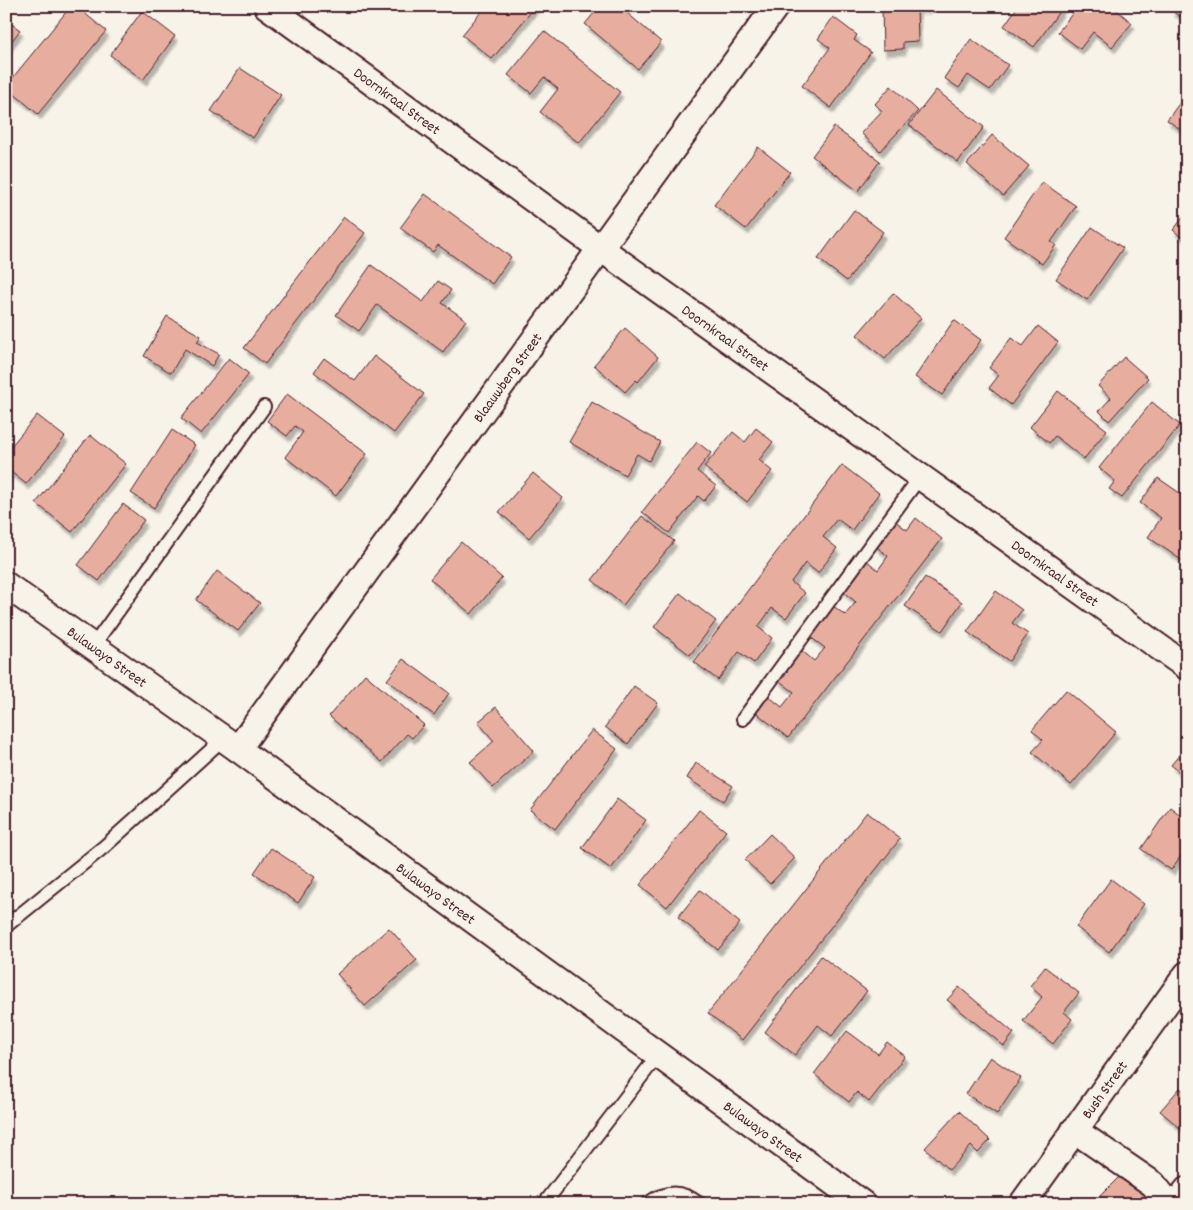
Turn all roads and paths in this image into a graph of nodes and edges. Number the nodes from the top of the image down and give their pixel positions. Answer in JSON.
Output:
{"nodes":[{"id":1,"x":267,"y":6,"type":"edge"},
{"id":2,"x":776,"y":6,"type":"edge"},
{"id":3,"x":600,"y":248,"type":"junction"},
{"id":4,"x":264,"y":407,"type":"dead end"},
{"id":5,"x":920,"y":477,"type":"junction"},
{"id":6,"x":6,"y":585,"type":"edge"},
{"id":7,"x":93,"y":646,"type":"junction"},
{"id":8,"x":1187,"y":667,"type":"edge"},
{"id":9,"x":743,"y":720,"type":"dead end"},
{"id":10,"x":230,"y":744,"type":"junction"},
{"id":11,"x":6,"y":926,"type":"edge"},
{"id":12,"x":1187,"y":974,"type":"edge"},
{"id":13,"x":658,"y":1055,"type":"junction"},
{"id":14,"x":1074,"y":1130,"type":"junction"},
{"id":15,"x":1187,"y":1190,"type":"edge"},
{"id":16,"x":544,"y":1204,"type":"edge"},
{"id":17,"x":647,"y":1204,"type":"edge"},
{"id":18,"x":700,"y":1204,"type":"edge"},
{"id":19,"x":863,"y":1204,"type":"edge"},
{"id":20,"x":1022,"y":1204,"type":"edge"},
{"id":21,"x":1166,"y":1204,"type":"edge"},
{"id":22,"x":1176,"y":1204,"type":"edge"}],
"edges":[{"from":1,"to":3,"type":"street","name":"Doornkraal Street"},
{"from":2,"to":3,"type":"street","name":"Blaauwberg Street"},
{"from":3,"to":5,"type":"street","name":"Doornkraal Street"},
{"from":3,"to":10,"type":"street","name":"Blaauwberg Street"},
{"from":4,"to":7,"type":"lane"},
{"from":5,"to":8,"type":"street","name":"Doornkraal Street"},
{"from":5,"to":9,"type":"lane"},
{"from":6,"to":7,"type":"street","name":"Bulawayo Street"},
{"from":7,"to":10,"type":"street","name":"Bulawayo Street"},
{"from":10,"to":11,"type":"lane"},
{"from":10,"to":13,"type":"street","name":"Bulawayo Street"},
{"from":12,"to":14,"type":"street","name":"Bush Street"},
{"from":13,"to":16,"type":"lane"},
{"from":13,"to":19,"type":"street","name":"Bulawayo Street"},
{"from":14,"to":20,"type":"street","name":"Bush Street"},
{"from":14,"to":21,"type":"street"},
{"from":15,"to":22,"type":"street"},
{"from":17,"to":18,"type":"lane"}]}
